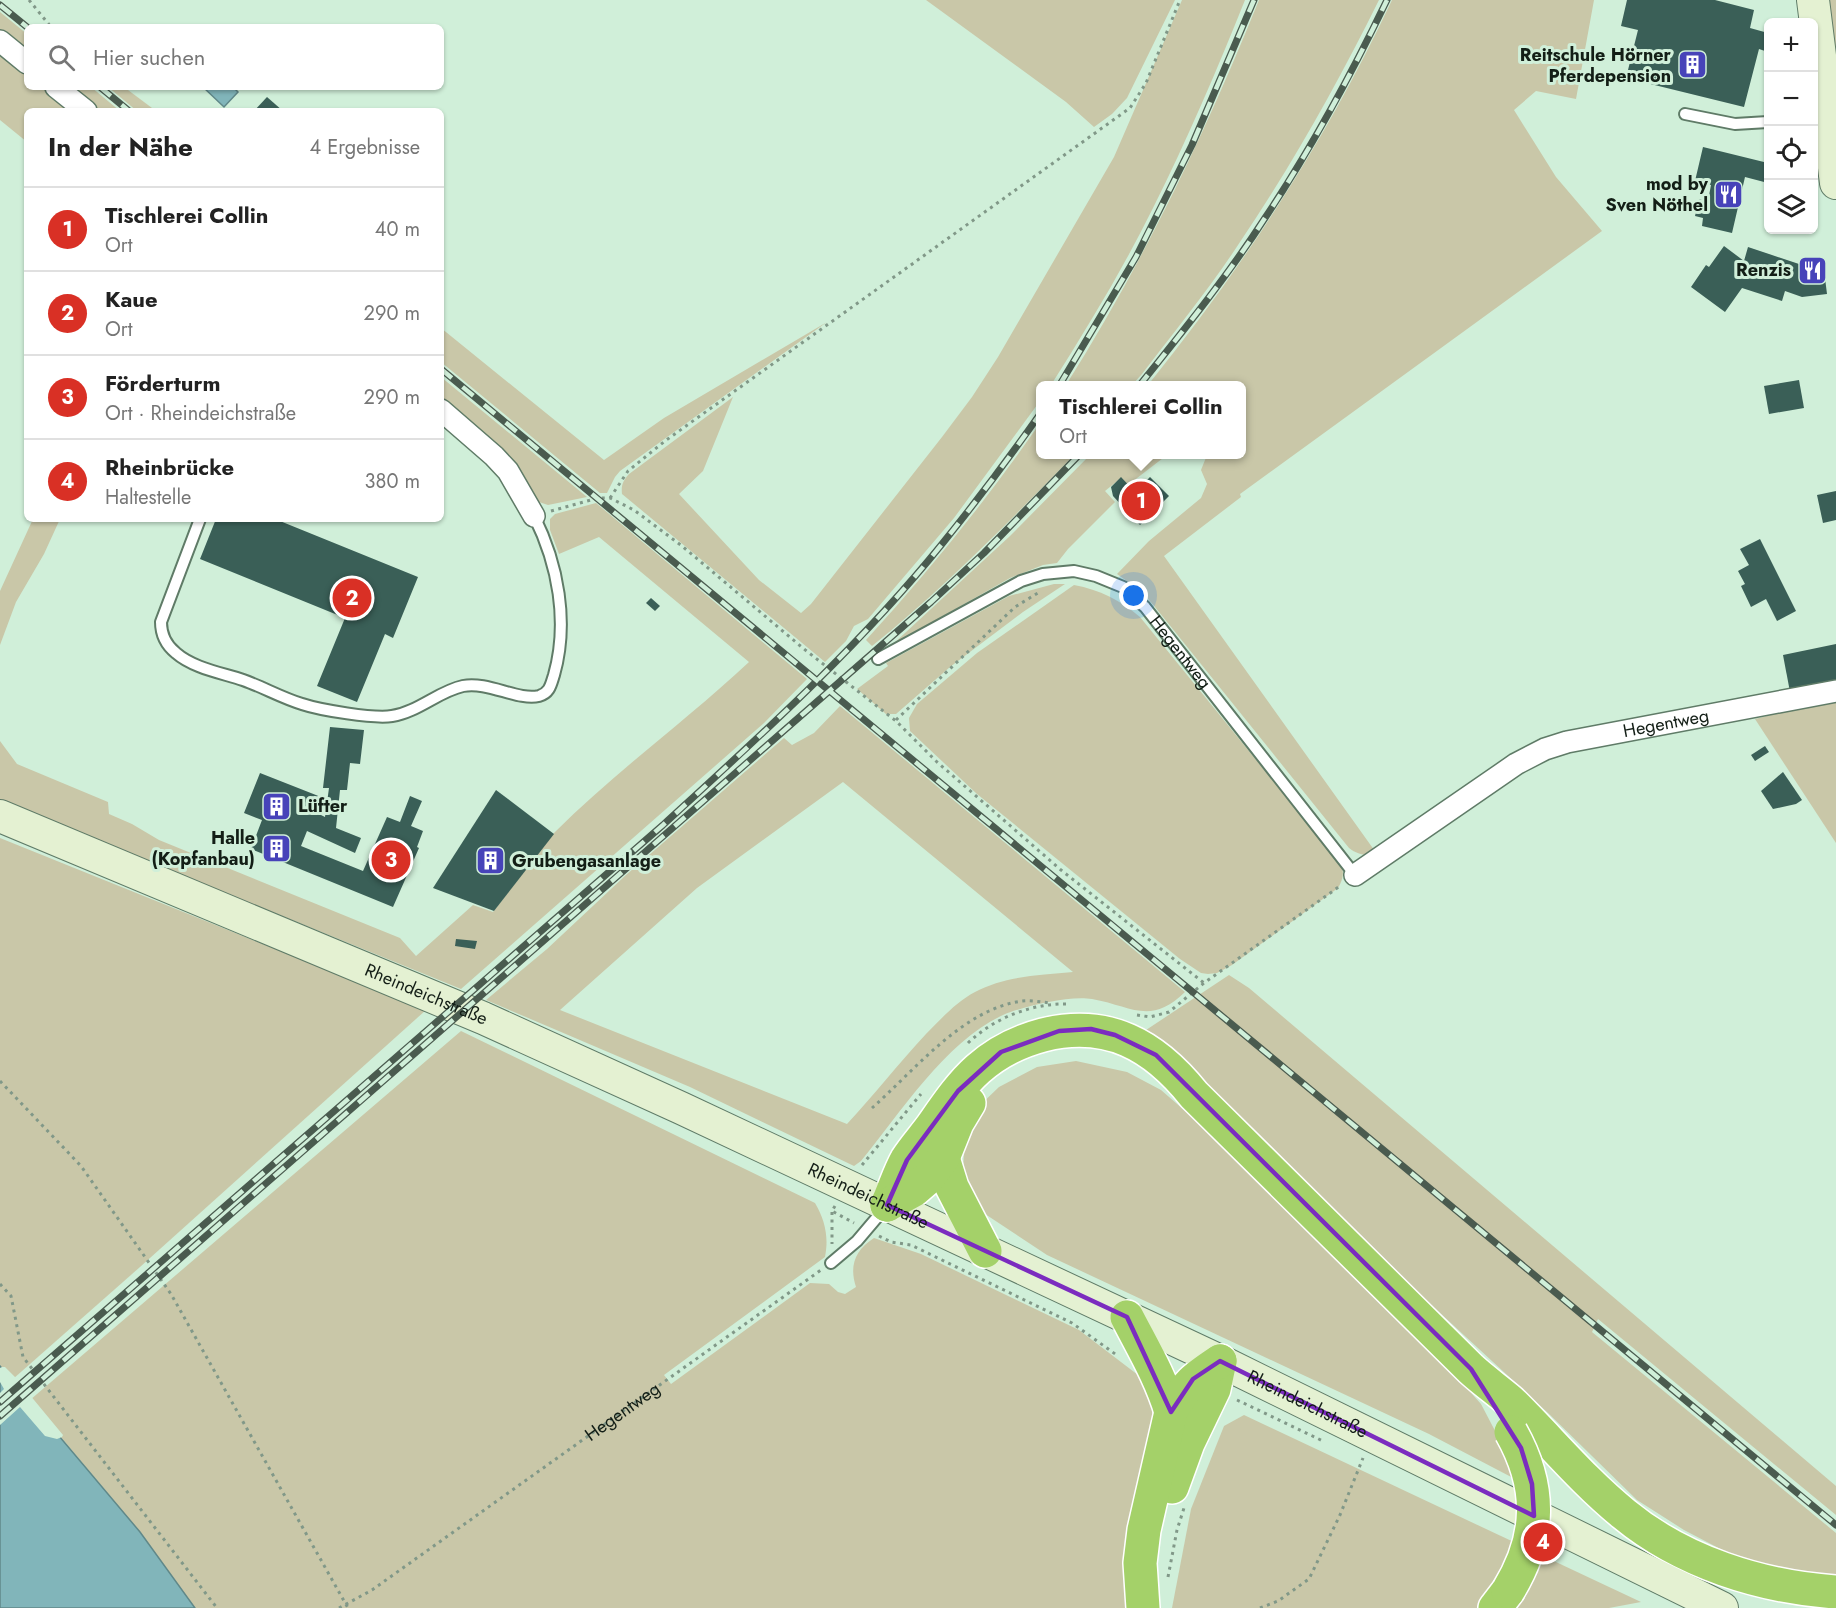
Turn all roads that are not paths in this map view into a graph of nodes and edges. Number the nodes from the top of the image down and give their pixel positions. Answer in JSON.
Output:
{"nodes":[{"id":1,"x":1813,"y":0,"type":"edge"},
{"id":2,"x":0,"y":41,"type":"edge"},
{"id":3,"x":24,"y":61,"type":"edge"},
{"id":4,"x":60,"y":90,"type":"edge"},
{"id":5,"x":82,"y":108,"type":"edge"},
{"id":6,"x":1685,"y":114,"type":"dead end"},
{"id":7,"x":1821,"y":118,"type":"edge"},
{"id":8,"x":1764,"y":122,"type":"edge"},
{"id":9,"x":1836,"y":183,"type":"edge"},
{"id":10,"x":444,"y":413,"type":"edge"},
{"id":11,"x":534,"y":516,"type":"joint"},
{"id":12,"x":199,"y":522,"type":"edge"},
{"id":13,"x":878,"y":659,"type":"dead end"},
{"id":14,"x":1836,"y":691,"type":"edge"},
{"id":15,"x":0,"y":816,"type":"edge"},
{"id":16,"x":1355,"y":875,"type":"joint"},
{"id":17,"x":1194,"y":1095,"type":"junction"},
{"id":18,"x":943,"y":1158,"type":"junction"},
{"id":19,"x":877,"y":1218,"type":"junction"},
{"id":20,"x":985,"y":1251,"type":"junction"},
{"id":21,"x":831,"y":1263,"type":"road end"},
{"id":22,"x":1127,"y":1317,"type":"junction"},
{"id":23,"x":1471,"y":1369,"type":"junction"},
{"id":24,"x":1225,"y":1384,"type":"junction"},
{"id":25,"x":1171,"y":1412,"type":"junction"},
{"id":26,"x":1836,"y":1592,"type":"edge"},
{"id":27,"x":1502,"y":1600,"type":"edge"},
{"id":28,"x":1722,"y":1608,"type":"edge"}],
"edges":[{"from":1,"to":7,"type":"main road"},
{"from":2,"to":3,"type":"street"},
{"from":4,"to":5,"type":"street"},
{"from":6,"to":8,"type":"lane"},
{"from":7,"to":9,"type":"main road"},
{"from":10,"to":11,"type":"street"},
{"from":11,"to":12,"type":"lane"},
{"from":13,"to":16,"type":"lane","name":"Hegentweg"},
{"from":14,"to":16,"type":"street","name":"Hegentweg"},
{"from":15,"to":19,"type":"main road","name":"Rheindeichstraße"},
{"from":17,"to":18,"type":"highway"},
{"from":17,"to":19,"type":"highway"},
{"from":17,"to":23,"type":"highway"},
{"from":18,"to":19,"type":"highway"},
{"from":18,"to":20,"type":"highway"},
{"from":19,"to":20,"type":"main road","name":"Rheindeichstraße"},
{"from":19,"to":21,"type":"lane"},
{"from":20,"to":22,"type":"main road","name":"Rheindeichstraße"},
{"from":22,"to":24,"type":"main road","name":"Rheindeichstraße"},
{"from":22,"to":25,"type":"highway"},
{"from":23,"to":26,"type":"highway"},
{"from":23,"to":27,"type":"highway","bridge":true},
{"from":24,"to":25,"type":"highway"},
{"from":24,"to":25,"type":"highway"},
{"from":24,"to":28,"type":"main road","name":"Rheindeichstraße"}]}
